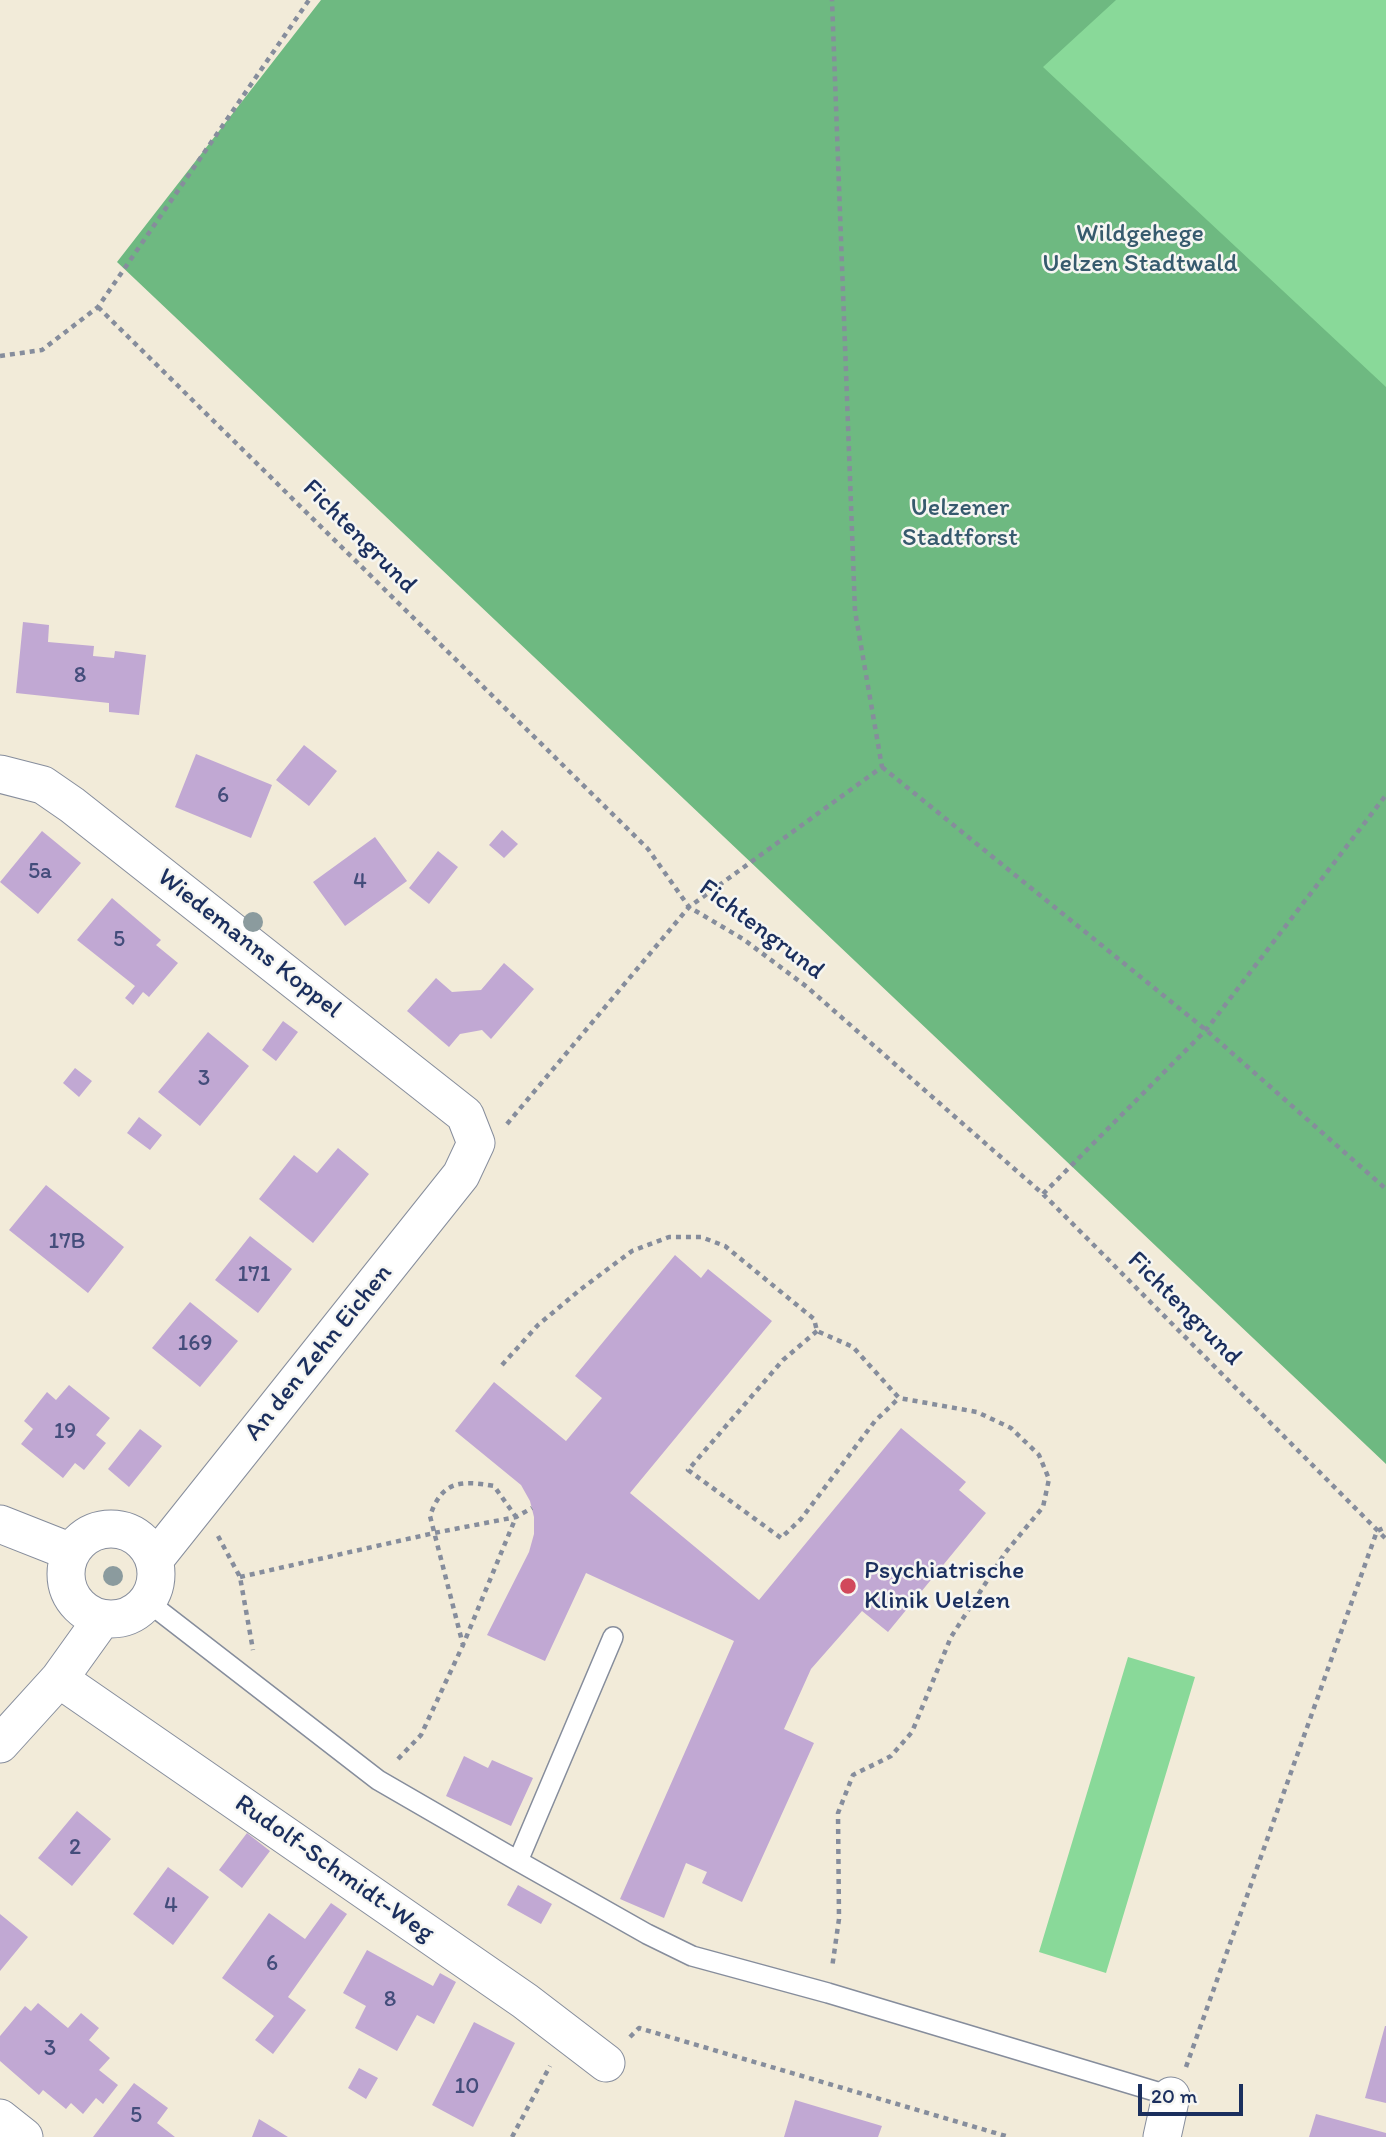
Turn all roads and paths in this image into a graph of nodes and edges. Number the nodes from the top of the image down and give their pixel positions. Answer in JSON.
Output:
{"nodes":[{"id":1,"x":309,"y":0,"type":"edge"},
{"id":2,"x":832,"y":0,"type":"edge"},
{"id":3,"x":98,"y":307,"type":"junction"},
{"id":4,"x":0,"y":356,"type":"edge"},
{"id":5,"x":882,"y":767,"type":"junction"},
{"id":6,"x":0,"y":774,"type":"edge"},
{"id":7,"x":1386,"y":795,"type":"edge"},
{"id":8,"x":689,"y":907,"type":"junction"},
{"id":9,"x":1206,"y":1030,"type":"junction"},
{"id":10,"x":476,"y":1143,"type":"junction"},
{"id":11,"x":1386,"y":1189,"type":"edge"},
{"id":12,"x":1043,"y":1194,"type":"junction"},
{"id":13,"x":817,"y":1331,"type":"junction"},
{"id":14,"x":502,"y":1365,"type":"dead end"},
{"id":15,"x":899,"y":1398,"type":"junction"},
{"id":16,"x":201,"y":1502,"type":"junction"},
{"id":17,"x":532,"y":1508,"type":"dead end"},
{"id":18,"x":516,"y":1517,"type":"junction"},
{"id":19,"x":0,"y":1524,"type":"edge"},
{"id":20,"x":1386,"y":1527,"type":"edge"},
{"id":21,"x":1377,"y":1531,"type":"junction"},
{"id":22,"x":434,"y":1533,"type":"junction"},
{"id":23,"x":1386,"y":1539,"type":"edge"},
{"id":24,"x":72,"y":1552,"type":"junction"},
{"id":25,"x":155,"y":1559,"type":"junction"},
{"id":26,"x":240,"y":1577,"type":"junction"},
{"id":27,"x":148,"y":1602,"type":"junction"},
{"id":28,"x":102,"y":1619,"type":"junction"},
{"id":29,"x":613,"y":1637,"type":"dead end"},
{"id":30,"x":463,"y":1645,"type":"junction"},
{"id":31,"x":59,"y":1679,"type":"junction"},
{"id":32,"x":261,"y":1689,"type":"junction"},
{"id":33,"x":0,"y":1744,"type":"edge"},
{"id":34,"x":378,"y":1780,"type":"junction"},
{"id":35,"x":517,"y":1861,"type":"junction"},
{"id":36,"x":828,"y":1993,"type":"junction"},
{"id":37,"x":606,"y":2063,"type":"joint"},
{"id":38,"x":551,"y":2065,"type":"dead end"},
{"id":39,"x":1171,"y":2096,"type":"junction"},
{"id":40,"x":0,"y":2118,"type":"edge"},
{"id":41,"x":24,"y":2137,"type":"edge"},
{"id":42,"x":512,"y":2137,"type":"edge"},
{"id":43,"x":1009,"y":2137,"type":"edge"},
{"id":44,"x":1162,"y":2137,"type":"edge"}],
"edges":[{"from":1,"to":3,"type":"path"},
{"from":2,"to":5,"type":"path"},
{"from":3,"to":4,"type":"path"},
{"from":3,"to":8,"type":"path","name":"Fichtengrund"},
{"from":5,"to":8,"type":"path"},
{"from":5,"to":9,"type":"path"},
{"from":6,"to":10,"type":"street","name":"Wiedemanns Koppel"},
{"from":7,"to":9,"type":"path"},
{"from":8,"to":10,"type":"path"},
{"from":8,"to":12,"type":"path","name":"Fichtengrund"},
{"from":9,"to":11,"type":"path"},
{"from":9,"to":12,"type":"path"},
{"from":10,"to":16,"type":"street","name":"An den Zehn Eichen"},
{"from":12,"to":21,"type":"path","name":"Fichtengrund"},
{"from":13,"to":14,"type":"path"},
{"from":13,"to":15,"type":"path"},
{"from":13,"to":15,"type":"path"},
{"from":15,"to":36,"type":"path"},
{"from":16,"to":25,"type":"street","name":"An den Zehn Eichen"},
{"from":16,"to":26,"type":"path"},
{"from":17,"to":18,"type":"path"},
{"from":18,"to":22,"type":"path"},
{"from":18,"to":22,"type":"path"},
{"from":18,"to":30,"type":"path"},
{"from":19,"to":24,"type":"street"},
{"from":20,"to":21,"type":"path"},
{"from":21,"to":23,"type":"path","name":"Fichtengrund"},
{"from":21,"to":39,"type":"path"},
{"from":22,"to":26,"type":"path"},
{"from":22,"to":30,"type":"path"},
{"from":24,"to":25,"type":"street"},
{"from":24,"to":28,"type":"street"},
{"from":25,"to":27,"type":"street"},
{"from":26,"to":32,"type":"path"},
{"from":27,"to":28,"type":"street"},
{"from":27,"to":32,"type":"lane"},
{"from":28,"to":31,"type":"street"},
{"from":29,"to":35,"type":"lane"},
{"from":30,"to":34,"type":"path"},
{"from":31,"to":33,"type":"street"},
{"from":31,"to":37,"type":"street","name":"Rudolf-Schmidt-Weg"},
{"from":32,"to":34,"type":"lane"},
{"from":34,"to":35,"type":"lane"},
{"from":35,"to":36,"type":"lane"},
{"from":36,"to":39,"type":"lane"},
{"from":37,"to":43,"type":"path"},
{"from":38,"to":42,"type":"path"},
{"from":39,"to":44,"type":"street"},
{"from":40,"to":41,"type":"street"}]}
